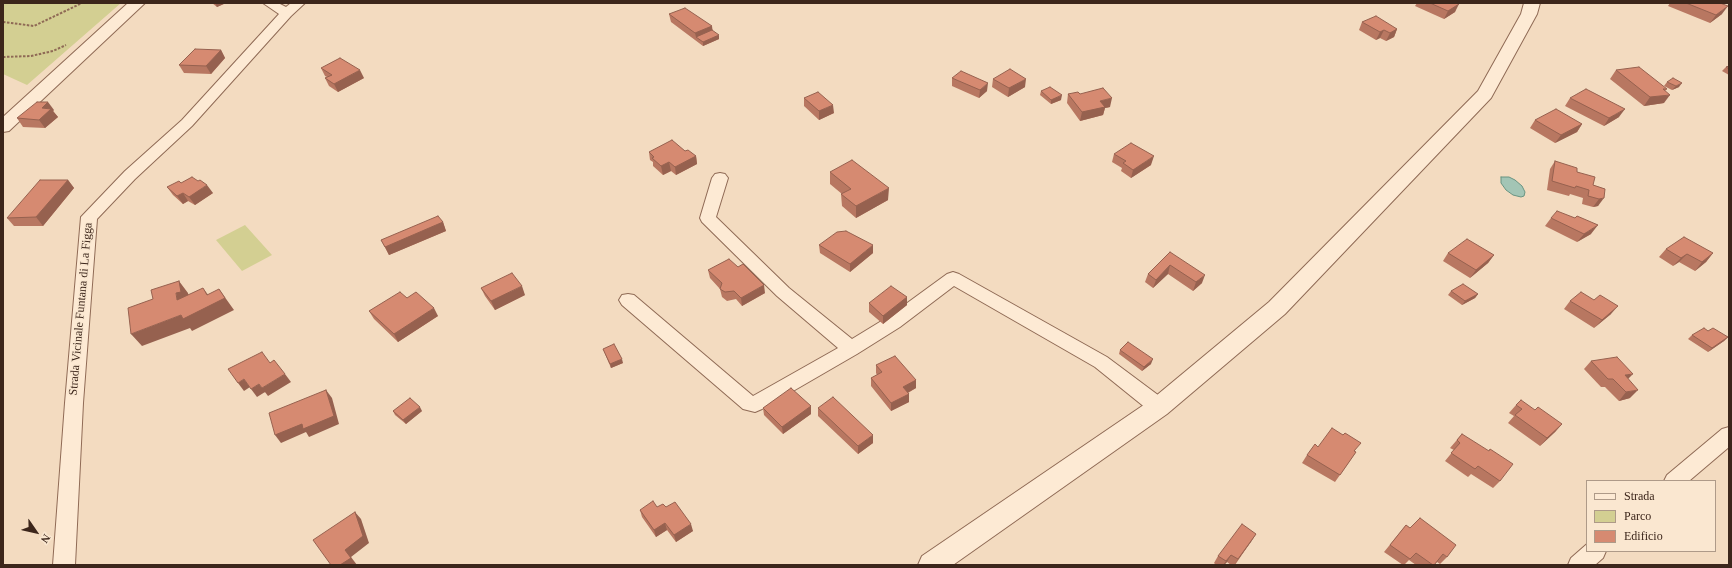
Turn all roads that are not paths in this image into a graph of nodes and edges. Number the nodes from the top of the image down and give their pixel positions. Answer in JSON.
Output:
{"nodes":[{"id":1,"x":137,"y":3,"type":"edge"},
{"id":2,"x":269,"y":3,"type":"edge"},
{"id":3,"x":1532,"y":3,"type":"edge"},
{"id":4,"x":297,"y":6,"type":"edge"},
{"id":5,"x":3,"y":127,"type":"edge"},
{"id":6,"x":720,"y":178,"type":"dead end"},
{"id":7,"x":628,"y":300,"type":"dead end"},
{"id":8,"x":851,"y":349,"type":"junction"},
{"id":9,"x":1159,"y":408,"type":"junction"},
{"id":10,"x":1729,"y":435,"type":"edge"},
{"id":11,"x":1675,"y":480,"type":"edge"},
{"id":12,"x":1594,"y":552,"type":"edge"},
{"id":13,"x":64,"y":565,"type":"edge"},
{"id":14,"x":931,"y":565,"type":"edge"},
{"id":15,"x":1579,"y":565,"type":"edge"}],
"edges":[{"from":1,"to":5,"type":"street"},
{"from":2,"to":4,"type":"street","name":"Strada Vicinale Funtana di La Figga"},
{"from":3,"to":9,"type":"street"},
{"from":4,"to":13,"type":"street","name":"Strada Vicinale Funtana di La Figga"},
{"from":6,"to":8,"type":"street"},
{"from":7,"to":8,"type":"street"},
{"from":8,"to":9,"type":"street"},
{"from":9,"to":14,"type":"street"},
{"from":10,"to":11,"type":"street"},
{"from":12,"to":15,"type":"street"}]}
